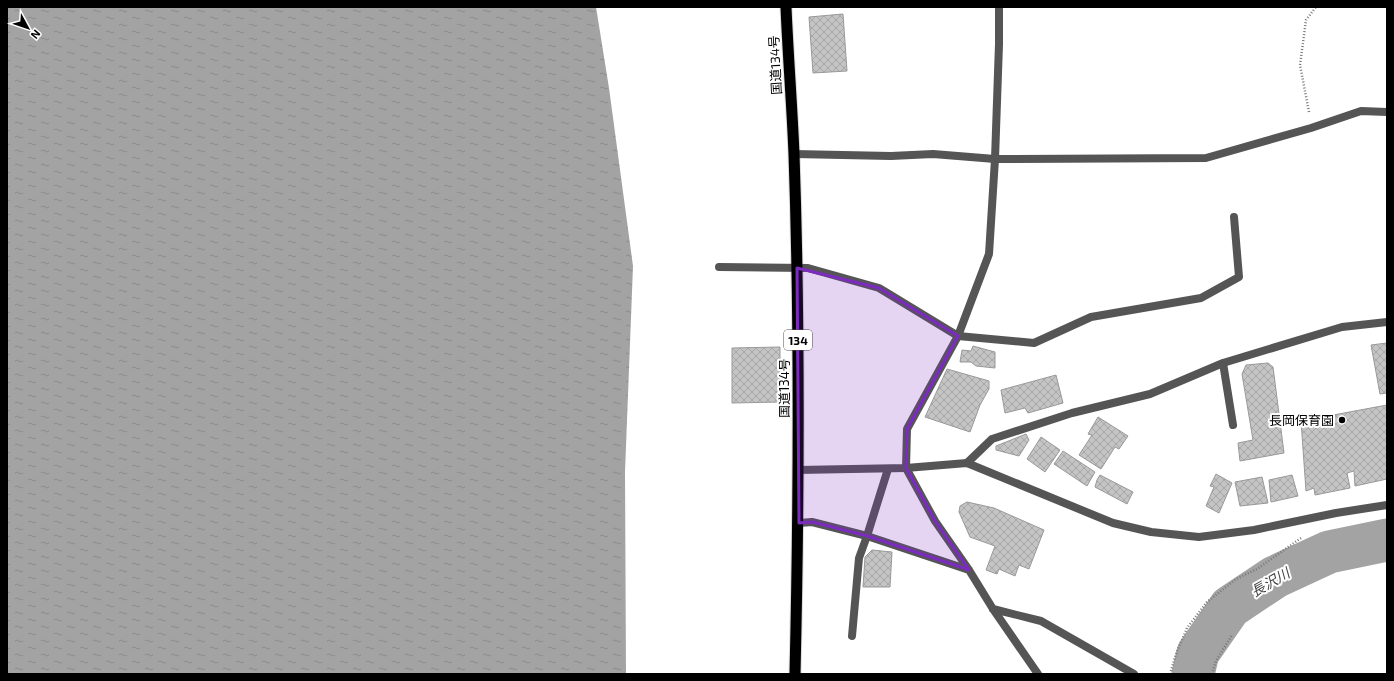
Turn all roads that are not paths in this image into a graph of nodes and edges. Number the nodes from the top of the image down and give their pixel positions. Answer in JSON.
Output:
{"nodes":[{"id":1,"x":786,"y":7,"type":"edge"},
{"id":2,"x":999,"y":7,"type":"edge"},
{"id":3,"x":1387,"y":112,"type":"edge"},
{"id":4,"x":794,"y":154,"type":"junction"},
{"id":5,"x":995,"y":159,"type":"junction"},
{"id":6,"x":1234,"y":217,"type":"dead end"},
{"id":7,"x":719,"y":267,"type":"dead end"},
{"id":8,"x":797,"y":268,"type":"junction"},
{"id":9,"x":1387,"y":322,"type":"edge"},
{"id":10,"x":958,"y":336,"type":"junction"},
{"id":11,"x":1223,"y":363,"type":"junction"},
{"id":12,"x":1233,"y":425,"type":"dead end"},
{"id":13,"x":967,"y":464,"type":"junction"},
{"id":14,"x":906,"y":468,"type":"junction"},
{"id":15,"x":888,"y":469,"type":"junction"},
{"id":16,"x":798,"y":470,"type":"junction"},
{"id":17,"x":1387,"y":504,"type":"edge"},
{"id":18,"x":799,"y":523,"type":"junction"},
{"id":19,"x":867,"y":536,"type":"junction"},
{"id":20,"x":969,"y":570,"type":"junction"},
{"id":21,"x":993,"y":609,"type":"junction"},
{"id":22,"x":852,"y":636,"type":"dead end"},
{"id":23,"x":795,"y":674,"type":"edge"},
{"id":24,"x":1038,"y":674,"type":"edge"},
{"id":25,"x":1134,"y":674,"type":"edge"}],
"edges":[{"from":1,"to":4,"type":"highway","name":"国道134号","number":"134"},
{"from":2,"to":5,"type":"street"},
{"from":3,"to":5,"type":"street"},
{"from":4,"to":5,"type":"street"},
{"from":4,"to":8,"type":"highway","name":"国道134号","number":"134"},
{"from":5,"to":10,"type":"street"},
{"from":6,"to":10,"type":"street"},
{"from":7,"to":8,"type":"street"},
{"from":8,"to":10,"type":"street"},
{"from":8,"to":16,"type":"highway","name":"国道134号","number":"134"},
{"from":9,"to":11,"type":"street"},
{"from":10,"to":14,"type":"street"},
{"from":11,"to":12,"type":"street"},
{"from":11,"to":13,"type":"street"},
{"from":13,"to":14,"type":"street"},
{"from":13,"to":17,"type":"street"},
{"from":14,"to":15,"type":"street"},
{"from":14,"to":20,"type":"street"},
{"from":15,"to":16,"type":"street"},
{"from":15,"to":19,"type":"street"},
{"from":16,"to":18,"type":"highway","name":"国道134号","number":"134"},
{"from":18,"to":19,"type":"street"},
{"from":18,"to":23,"type":"highway","name":"国道134号","number":"134"},
{"from":19,"to":20,"type":"street"},
{"from":19,"to":22,"type":"street"},
{"from":20,"to":21,"type":"street"},
{"from":21,"to":24,"type":"street"},
{"from":21,"to":25,"type":"street"}]}
